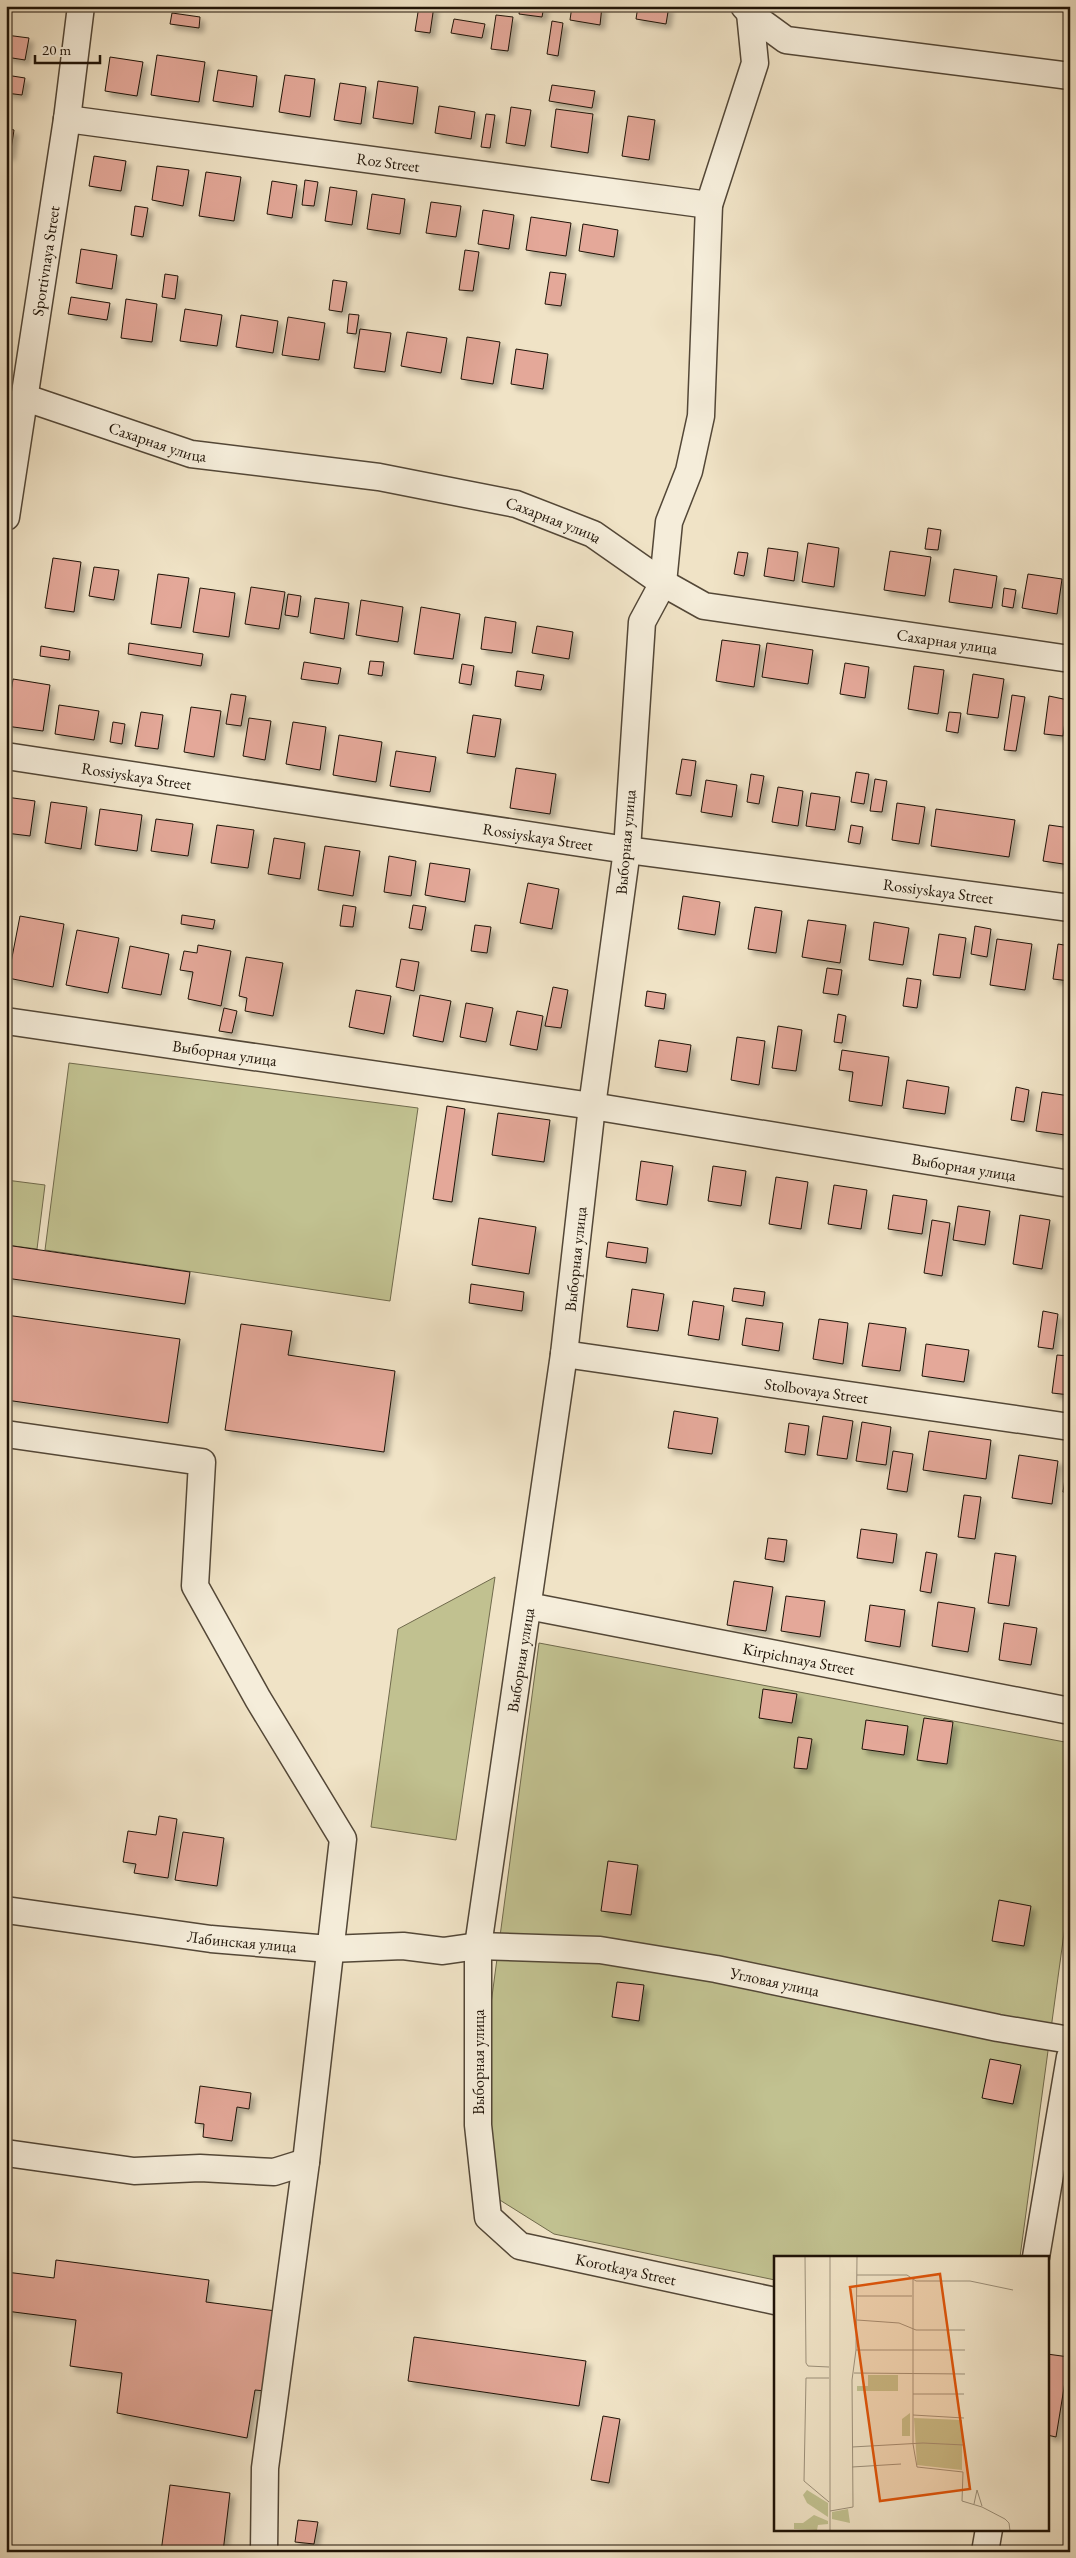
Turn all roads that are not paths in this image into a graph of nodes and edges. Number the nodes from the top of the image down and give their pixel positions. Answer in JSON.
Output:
{"nodes":[{"id":1,"x":81,"y":6,"type":"edge"},
{"id":2,"x":747,"y":10,"type":"edge"},
{"id":3,"x":786,"y":40,"type":"junction"},
{"id":4,"x":755,"y":63,"type":"junction"},
{"id":5,"x":1070,"y":76,"type":"edge"},
{"id":6,"x":67,"y":119,"type":"junction"},
{"id":7,"x":709,"y":205,"type":"junction"},
{"id":8,"x":26,"y":398,"type":"junction"},
{"id":9,"x":6,"y":517,"type":"edge"},
{"id":10,"x":663,"y":583,"type":"junction"},
{"id":11,"x":1070,"y":659,"type":"edge"},
{"id":12,"x":6,"y":756,"type":"edge"},
{"id":13,"x":627,"y":850,"type":"junction"},
{"id":14,"x":1070,"y":908,"type":"edge"},
{"id":15,"x":6,"y":1021,"type":"edge"},
{"id":16,"x":592,"y":1106,"type":"junction"},
{"id":17,"x":1070,"y":1184,"type":"edge"},
{"id":18,"x":564,"y":1354,"type":"junction"},
{"id":19,"x":1070,"y":1427,"type":"edge"},
{"id":20,"x":6,"y":1434,"type":"edge"},
{"id":21,"x":528,"y":1606,"type":"junction"},
{"id":22,"x":1070,"y":1711,"type":"edge"},
{"id":23,"x":6,"y":1910,"type":"edge"},
{"id":24,"x":478,"y":1946,"type":"junction"},
{"id":25,"x":329,"y":1949,"type":"junction"},
{"id":26,"x":1070,"y":2040,"type":"edge"},
{"id":27,"x":1070,"y":2057,"type":"edge"},
{"id":28,"x":6,"y":2153,"type":"edge"},
{"id":29,"x":306,"y":2162,"type":"junction"},
{"id":30,"x":488,"y":2216,"type":"joint"},
{"id":31,"x":1036,"y":2256,"type":"edge"},
{"id":32,"x":774,"y":2301,"type":"edge"},
{"id":33,"x":989,"y":2530,"type":"edge"},
{"id":34,"x":264,"y":2552,"type":"edge"},
{"id":35,"x":985,"y":2552,"type":"edge"}],
"edges":[{"from":1,"to":6,"type":"street","name":"Sportivnaya Street"},
{"from":2,"to":3,"type":"street"},
{"from":2,"to":4,"type":"street"},
{"from":3,"to":4,"type":"street"},
{"from":3,"to":5,"type":"street"},
{"from":4,"to":7,"type":"street"},
{"from":6,"to":7,"type":"street","name":"Roz Street"},
{"from":6,"to":8,"type":"street","name":"Sportivnaya Street"},
{"from":7,"to":10,"type":"street"},
{"from":8,"to":9,"type":"street","name":"Sportivnaya Street"},
{"from":8,"to":10,"type":"street","name":"Сахарная улица"},
{"from":10,"to":11,"type":"street","name":"Сахарная улица"},
{"from":10,"to":13,"type":"street","name":"Выборная улица"},
{"from":12,"to":13,"type":"street","name":"Rossiyskaya Street"},
{"from":13,"to":14,"type":"street","name":"Rossiyskaya Street"},
{"from":13,"to":16,"type":"street","name":"Выборная улица"},
{"from":15,"to":16,"type":"street","name":"Выборная улица"},
{"from":16,"to":17,"type":"street","name":"Выборная улица"},
{"from":16,"to":18,"type":"street","name":"Выборная улица"},
{"from":18,"to":19,"type":"street","name":"Stolbovaya Street"},
{"from":18,"to":21,"type":"street","name":"Выборная улица"},
{"from":20,"to":25,"type":"street"},
{"from":21,"to":22,"type":"street","name":"Kirpichnaya Street"},
{"from":21,"to":24,"type":"street","name":"Выборная улица"},
{"from":23,"to":25,"type":"street","name":"Лабинская улица"},
{"from":24,"to":25,"type":"street","name":"Лабинская улица"},
{"from":24,"to":26,"type":"street","name":"Угловая улица"},
{"from":24,"to":30,"type":"street","name":"Выборная улица"},
{"from":25,"to":29,"type":"street"},
{"from":27,"to":31,"type":"street"},
{"from":28,"to":29,"type":"street"},
{"from":29,"to":34,"type":"street"},
{"from":30,"to":32,"type":"street","name":"Korotkaya Street"},
{"from":33,"to":35,"type":"street"}]}
